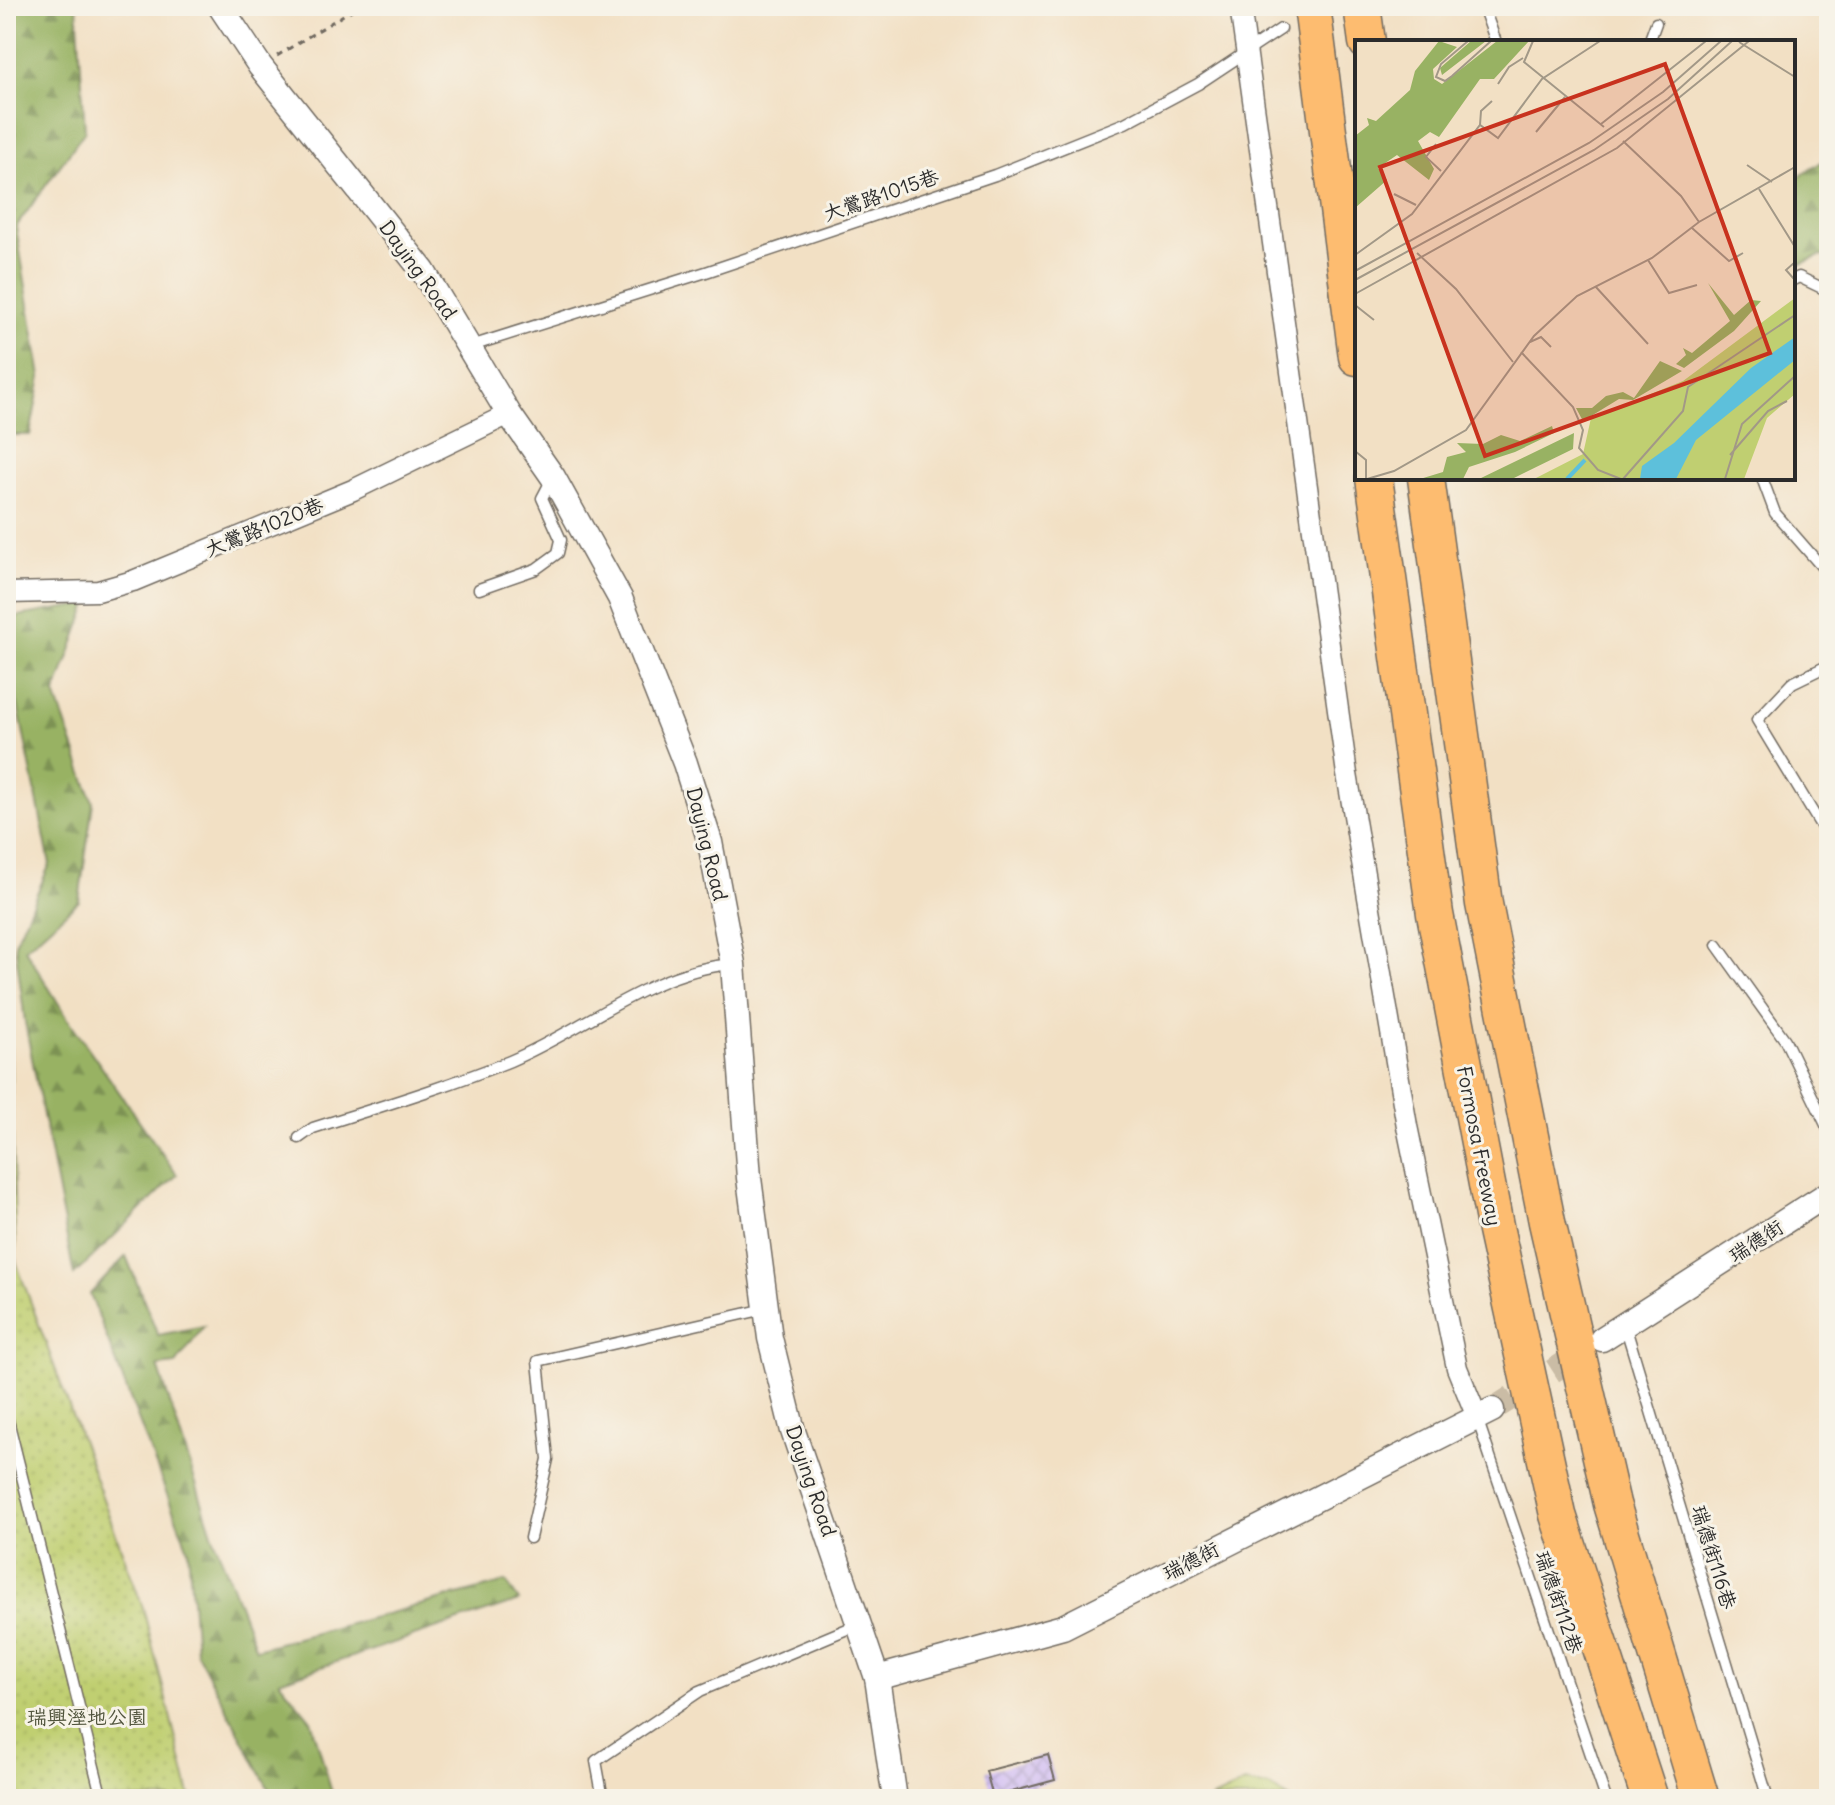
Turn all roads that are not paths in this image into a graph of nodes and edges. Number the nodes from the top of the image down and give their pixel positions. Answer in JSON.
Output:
{"nodes":[{"id":1,"x":220,"y":6,"type":"edge"},
{"id":2,"x":1240,"y":6,"type":"edge"},
{"id":3,"x":1312,"y":6,"type":"edge"},
{"id":4,"x":1362,"y":6,"type":"edge"},
{"id":5,"x":1483,"y":6,"type":"edge"},
{"id":6,"x":1656,"y":23,"type":"dead end"},
{"id":7,"x":1281,"y":29,"type":"dead end"},
{"id":8,"x":1367,"y":40,"type":"edge"},
{"id":9,"x":1495,"y":40,"type":"edge"},
{"id":10,"x":1650,"y":40,"type":"edge"},
{"id":11,"x":1246,"y":52,"type":"junction"},
{"id":12,"x":1795,"y":279,"type":"edge"},
{"id":13,"x":1829,"y":297,"type":"edge"},
{"id":14,"x":1355,"y":341,"type":"edge"},
{"id":15,"x":471,"y":346,"type":"junction"},
{"id":16,"x":509,"y":414,"type":"junction"},
{"id":17,"x":553,"y":477,"type":"junction"},
{"id":18,"x":1374,"y":480,"type":"edge"},
{"id":19,"x":1426,"y":480,"type":"edge"},
{"id":20,"x":1763,"y":480,"type":"edge"},
{"id":21,"x":1829,"y":575,"type":"edge"},
{"id":22,"x":479,"y":589,"type":"dead end"},
{"id":23,"x":6,"y":593,"type":"edge"},
{"id":24,"x":1829,"y":665,"type":"edge"},
{"id":25,"x":1829,"y":839,"type":"edge"},
{"id":26,"x":1717,"y":945,"type":"dead end"},
{"id":27,"x":733,"y":964,"type":"junction"},
{"id":28,"x":1829,"y":1131,"type":"edge"},
{"id":29,"x":299,"y":1138,"type":"dead end"},
{"id":30,"x":1829,"y":1193,"type":"edge"},
{"id":31,"x":767,"y":1309,"type":"junction"},
{"id":32,"x":1625,"y":1325,"type":"junction"},
{"id":33,"x":1602,"y":1339,"type":"tunnel mouth"},
{"id":34,"x":6,"y":1412,"type":"edge"},
{"id":35,"x":1484,"y":1414,"type":"junction"},
{"id":36,"x":530,"y":1538,"type":"dead end"},
{"id":37,"x":861,"y":1623,"type":"junction"},
{"id":38,"x":877,"y":1678,"type":"junction"},
{"id":39,"x":102,"y":1799,"type":"edge"},
{"id":40,"x":603,"y":1799,"type":"edge"},
{"id":41,"x":895,"y":1799,"type":"edge"},
{"id":42,"x":1606,"y":1799,"type":"edge"},
{"id":43,"x":1650,"y":1799,"type":"edge"},
{"id":44,"x":1701,"y":1799,"type":"edge"},
{"id":45,"x":1768,"y":1799,"type":"edge"}],
"edges":[{"from":1,"to":15,"type":"street","name":"Daying Road"},
{"from":2,"to":11,"type":"street"},
{"from":3,"to":14,"type":"highway"},
{"from":4,"to":8,"type":"highway"},
{"from":5,"to":9,"type":"lane"},
{"from":6,"to":10,"type":"lane"},
{"from":7,"to":11,"type":"lane","name":"大鶯路1015巷"},
{"from":11,"to":15,"type":"lane","name":"大鶯路1015巷"},
{"from":11,"to":35,"type":"street"},
{"from":12,"to":13,"type":"lane"},
{"from":15,"to":16,"type":"street","name":"Daying Road"},
{"from":16,"to":17,"type":"street","name":"Daying Road"},
{"from":16,"to":23,"type":"street","name":"大鶯路1020巷"},
{"from":17,"to":22,"type":"lane"},
{"from":17,"to":27,"type":"street","name":"Daying Road"},
{"from":18,"to":43,"type":"highway","name":"Formosa Freeway"},
{"from":19,"to":44,"type":"highway"},
{"from":20,"to":21,"type":"lane"},
{"from":24,"to":25,"type":"lane"},
{"from":26,"to":28,"type":"lane"},
{"from":27,"to":29,"type":"lane"},
{"from":27,"to":31,"type":"street","name":"Daying Road"},
{"from":30,"to":32,"type":"street","name":"瑞德街"},
{"from":31,"to":36,"type":"lane"},
{"from":31,"to":37,"type":"street","name":"Daying Road"},
{"from":32,"to":33,"type":"street","name":"瑞德街"},
{"from":32,"to":45,"type":"lane","name":"瑞德街116巷"},
{"from":34,"to":39,"type":"lane"},
{"from":35,"to":38,"type":"street","name":"瑞德街"},
{"from":35,"to":42,"type":"lane","name":"瑞德街112巷"},
{"from":37,"to":38,"type":"street","name":"Daying Road"},
{"from":37,"to":40,"type":"lane"},
{"from":38,"to":41,"type":"street","name":"Daying Road"}]}
